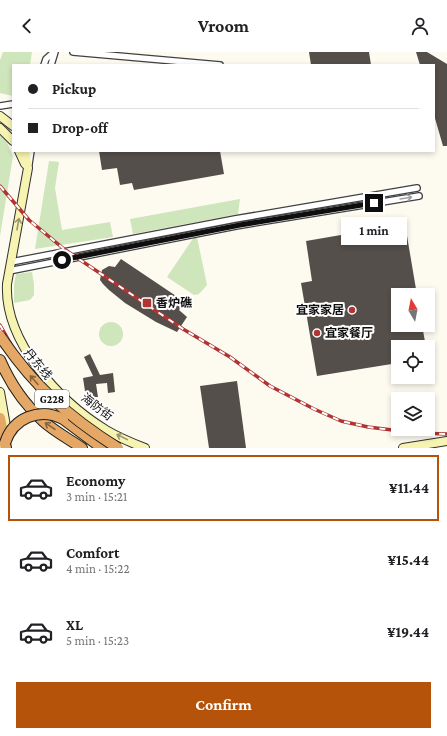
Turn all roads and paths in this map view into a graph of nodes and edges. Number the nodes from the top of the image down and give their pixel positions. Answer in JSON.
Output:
{"nodes":[{"id":1,"x":54,"y":52,"type":"edge"},
{"id":2,"x":73,"y":52,"type":"edge"},
{"id":3,"x":44,"y":64,"type":"edge"},
{"id":4,"x":51,"y":64,"type":"edge"},
{"id":5,"x":209,"y":64,"type":"edge"},
{"id":6,"x":12,"y":104,"type":"edge"},
{"id":7,"x":0,"y":106,"type":"edge"},
{"id":8,"x":0,"y":116,"type":"edge"},
{"id":9,"x":12,"y":125,"type":"edge"},
{"id":10,"x":0,"y":128,"type":"edge"},
{"id":11,"x":12,"y":140,"type":"edge"},
{"id":12,"x":20,"y":152,"type":"edge"},
{"id":13,"x":25,"y":152,"type":"edge"},
{"id":14,"x":32,"y":152,"type":"edge"},
{"id":15,"x":28,"y":168,"type":"junction"},
{"id":16,"x":417,"y":188,"type":"dead end"},
{"id":17,"x":419,"y":196,"type":"dead end"},
{"id":18,"x":10,"y":266,"type":"junction"},
{"id":19,"x":0,"y":336,"type":"edge"},
{"id":20,"x":0,"y":360,"type":"edge"},
{"id":21,"x":0,"y":392,"type":"edge"},
{"id":22,"x":0,"y":418,"type":"edge"},
{"id":23,"x":107,"y":430,"type":"junction"},
{"id":24,"x":447,"y":440,"type":"edge"},
{"id":25,"x":4,"y":446,"type":"edge"},
{"id":26,"x":138,"y":447,"type":"edge"},
{"id":27,"x":82,"y":448,"type":"edge"},
{"id":28,"x":102,"y":448,"type":"edge"},
{"id":29,"x":107,"y":448,"type":"edge"},
{"id":30,"x":118,"y":448,"type":"edge"},
{"id":31,"x":403,"y":448,"type":"edge"}],
"edges":[{"from":1,"to":3,"type":"street"},
{"from":1,"to":4,"type":"street"},
{"from":2,"to":5,"type":"street"},
{"from":6,"to":7,"type":"street"},
{"from":8,"to":9,"type":"street"},
{"from":10,"to":11,"type":"street"},
{"from":12,"to":15,"type":"street"},
{"from":13,"to":15,"type":"street"},
{"from":14,"to":15,"type":"street","name":"海防街"},
{"from":18,"to":15,"type":"street","name":"海防街","one_way":true},
{"from":16,"to":18,"type":"street"},
{"from":18,"to":17,"type":"street","one_way":true},
{"from":18,"to":23,"type":"street","name":"海防街"},
{"from":30,"to":19,"type":"highway","name":"丹东线","number":"G228","one_way":true,"bridge":true},
{"from":27,"to":20,"type":"highway","one_way":true},
{"from":21,"to":25,"type":"street"},
{"from":22,"to":25,"type":"highway"},
{"from":26,"to":23,"type":"street","name":"海防街","one_way":true},
{"from":23,"to":29,"type":"street"},
{"from":24,"to":31,"type":"street"},
{"from":25,"to":28,"type":"highway","bridge":true}]}
